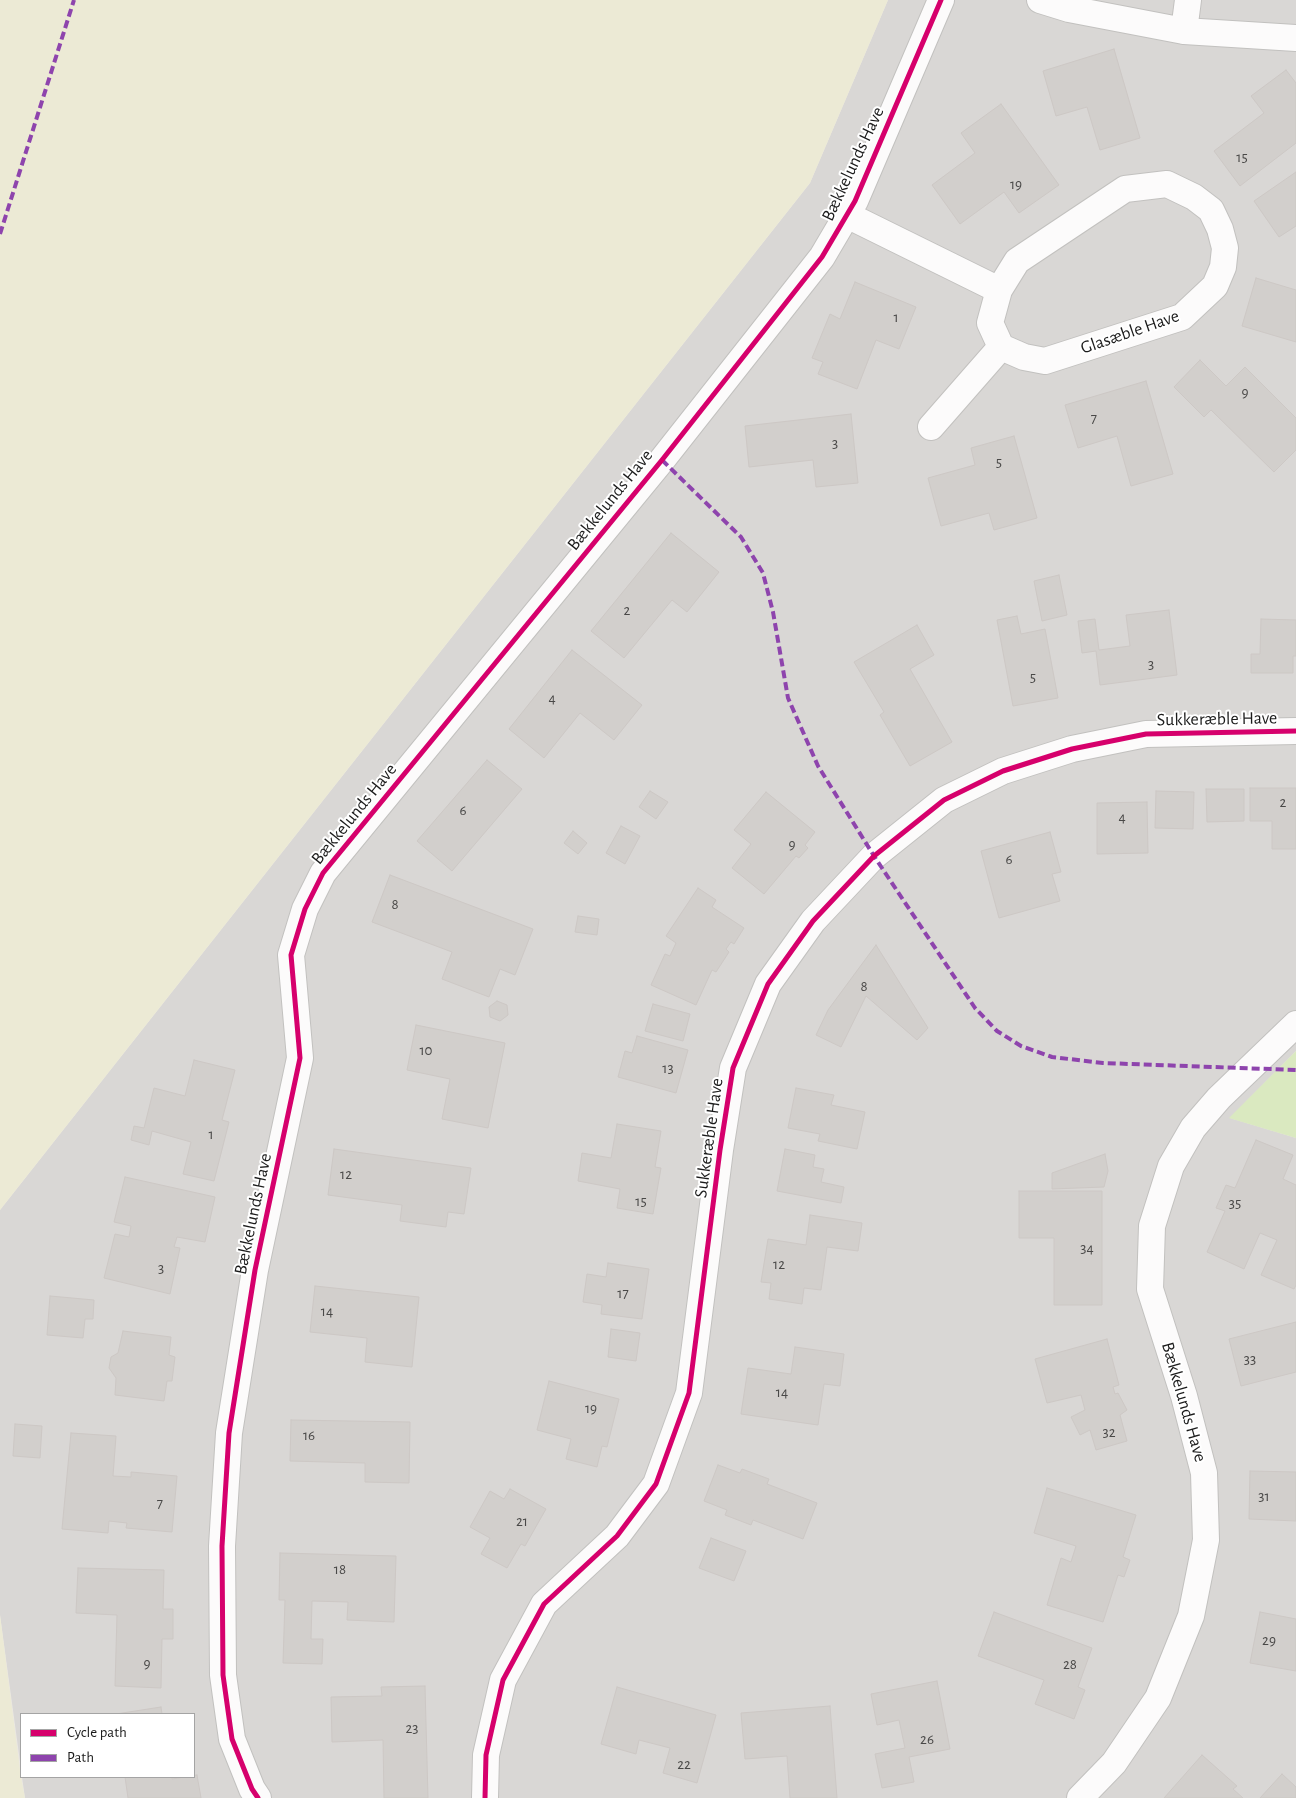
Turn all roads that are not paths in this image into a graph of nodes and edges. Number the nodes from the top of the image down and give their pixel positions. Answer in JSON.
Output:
{"nodes":[{"id":1,"x":941,"y":0,"type":"edge"},
{"id":2,"x":1040,"y":0,"type":"edge"},
{"id":3,"x":1188,"y":0,"type":"edge"},
{"id":4,"x":1184,"y":31,"type":"junction"},
{"id":5,"x":1296,"y":38,"type":"edge"},
{"id":6,"x":847,"y":215,"type":"junction"},
{"id":7,"x":998,"y":290,"type":"junction"},
{"id":8,"x":1001,"y":347,"type":"junction"},
{"id":9,"x":931,"y":428,"type":"dead end"},
{"id":10,"x":1296,"y":732,"type":"edge"},
{"id":11,"x":1296,"y":1024,"type":"edge"},
{"id":12,"x":258,"y":1798,"type":"edge"},
{"id":13,"x":485,"y":1798,"type":"edge"},
{"id":14,"x":1080,"y":1798,"type":"edge"}],
"edges":[{"from":1,"to":6,"type":"street","name":"Bækkelunds Have"},
{"from":2,"to":4,"type":"street"},
{"from":3,"to":4,"type":"street"},
{"from":4,"to":5,"type":"street"},
{"from":6,"to":7,"type":"street"},
{"from":6,"to":12,"type":"street","name":"Bækkelunds Have"},
{"from":7,"to":8,"type":"street","name":"Glasæble Have"},
{"from":7,"to":8,"type":"street","name":"Glasæble Have"},
{"from":8,"to":9,"type":"street"},
{"from":10,"to":13,"type":"street","name":"Sukkeræble Have"},
{"from":11,"to":14,"type":"street","name":"Bækkelunds Have"}]}
